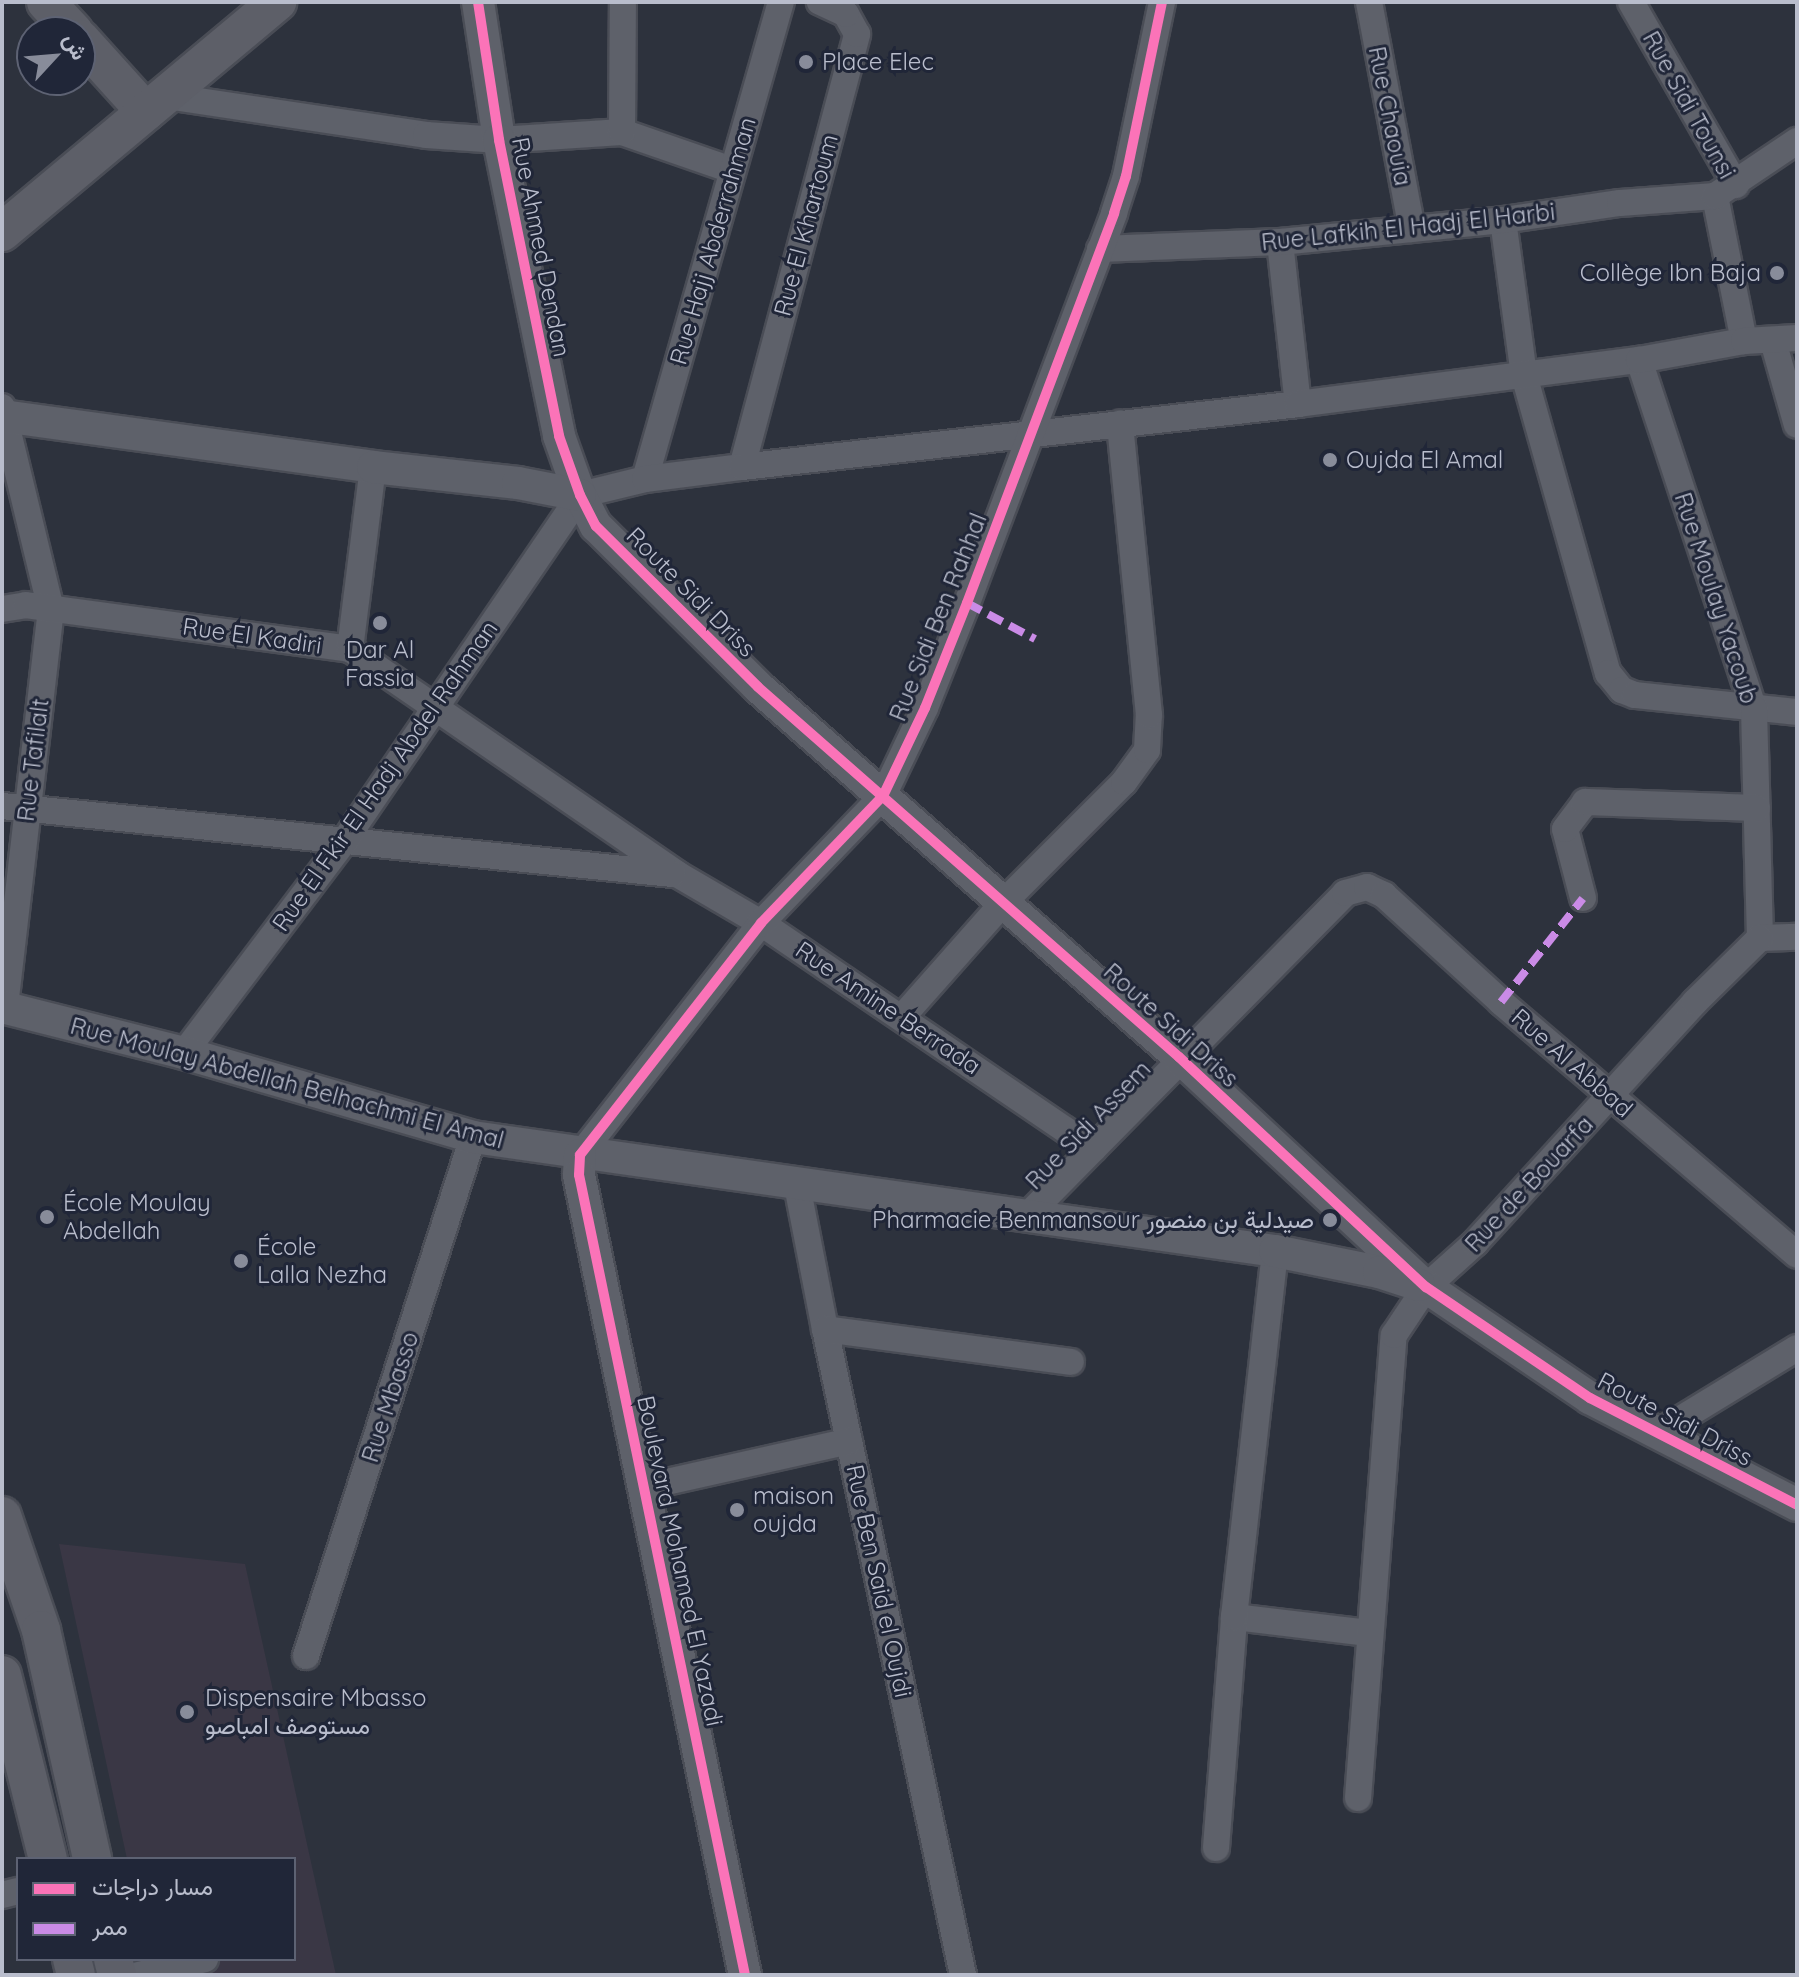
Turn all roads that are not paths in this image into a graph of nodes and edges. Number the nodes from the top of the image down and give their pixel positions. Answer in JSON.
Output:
{"nodes":[{"id":1,"x":478,"y":2,"type":"edge"},
{"id":2,"x":623,"y":2,"type":"edge"},
{"id":3,"x":781,"y":2,"type":"edge"},
{"id":4,"x":820,"y":2,"type":"edge"},
{"id":5,"x":1162,"y":2,"type":"edge"},
{"id":6,"x":1369,"y":2,"type":"edge"},
{"id":7,"x":1631,"y":2,"type":"edge"},
{"id":8,"x":264,"y":7,"type":"edge"},
{"id":9,"x":96,"y":53,"type":"edge"},
{"id":10,"x":156,"y":104,"type":"junction"},
{"id":11,"x":622,"y":132,"type":"junction"},
{"id":12,"x":499,"y":140,"type":"junction"},
{"id":13,"x":1797,"y":141,"type":"edge"},
{"id":14,"x":732,"y":170,"type":"junction"},
{"id":15,"x":1726,"y":191,"type":"junction"},
{"id":16,"x":1503,"y":220,"type":"junction"},
{"id":17,"x":1412,"y":229,"type":"junction"},
{"id":18,"x":2,"y":232,"type":"edge"},
{"id":19,"x":1280,"y":242,"type":"junction"},
{"id":20,"x":1100,"y":249,"type":"junction"},
{"id":21,"x":1785,"y":340,"type":"edge"},
{"id":22,"x":1744,"y":341,"type":"junction"},
{"id":23,"x":1639,"y":360,"type":"junction"},
{"id":24,"x":1524,"y":375,"type":"junction"},
{"id":25,"x":1298,"y":404,"type":"junction"},
{"id":26,"x":3,"y":413,"type":"edge"},
{"id":27,"x":1120,"y":423,"type":"junction"},
{"id":28,"x":1797,"y":425,"type":"edge"},
{"id":29,"x":1032,"y":433,"type":"junction"},
{"id":30,"x":373,"y":467,"type":"junction"},
{"id":31,"x":742,"y":467,"type":"junction"},
{"id":32,"x":645,"y":479,"type":"junction"},
{"id":33,"x":580,"y":495,"type":"junction"},
{"id":34,"x":2,"y":609,"type":"edge"},
{"id":35,"x":51,"y":609,"type":"junction"},
{"id":36,"x":350,"y":649,"type":"junction"},
{"id":37,"x":436,"y":707,"type":"junction"},
{"id":38,"x":1754,"y":709,"type":"junction"},
{"id":39,"x":1797,"y":712,"type":"edge"},
{"id":40,"x":883,"y":796,"type":"junction"},
{"id":41,"x":14,"y":807,"type":"edge"},
{"id":42,"x":1757,"y":808,"type":"junction"},
{"id":43,"x":343,"y":843,"type":"junction"},
{"id":44,"x":677,"y":874,"type":"junction"},
{"id":45,"x":1345,"y":893,"type":"joint"},
{"id":46,"x":1583,"y":898,"type":"dead end"},
{"id":47,"x":1003,"y":903,"type":"junction"},
{"id":48,"x":761,"y":923,"type":"junction"},
{"id":49,"x":1797,"y":937,"type":"edge"},
{"id":50,"x":1760,"y":938,"type":"junction"},
{"id":51,"x":3,"y":1007,"type":"edge"},
{"id":52,"x":903,"y":1016,"type":"junction"},
{"id":53,"x":184,"y":1053,"type":"junction"},
{"id":54,"x":1179,"y":1057,"type":"junction"},
{"id":55,"x":1610,"y":1096,"type":"junction"},
{"id":56,"x":473,"y":1137,"type":"junction"},
{"id":57,"x":1094,"y":1149,"type":"junction"},
{"id":58,"x":580,"y":1155,"type":"junction"},
{"id":59,"x":797,"y":1185,"type":"junction"},
{"id":60,"x":1029,"y":1214,"type":"junction"},
{"id":61,"x":1275,"y":1251,"type":"junction"},
{"id":62,"x":1797,"y":1255,"type":"edge"},
{"id":63,"x":1426,"y":1287,"type":"junction"},
{"id":64,"x":825,"y":1329,"type":"junction"},
{"id":65,"x":1797,"y":1348,"type":"edge"},
{"id":66,"x":1071,"y":1362,"type":"dead end"},
{"id":67,"x":1656,"y":1434,"type":"junction"},
{"id":68,"x":849,"y":1441,"type":"junction"},
{"id":69,"x":644,"y":1487,"type":"junction"},
{"id":70,"x":1797,"y":1505,"type":"edge"},
{"id":71,"x":2,"y":1516,"type":"edge"},
{"id":72,"x":1234,"y":1617,"type":"junction"},
{"id":73,"x":1368,"y":1633,"type":"junction"},
{"id":74,"x":306,"y":1656,"type":"dead end"},
{"id":75,"x":2,"y":1675,"type":"edge"},
{"id":76,"x":1358,"y":1798,"type":"dead end"},
{"id":77,"x":1216,"y":1848,"type":"dead end"},
{"id":78,"x":48,"y":1857,"type":"edge"},
{"id":79,"x":92,"y":1857,"type":"edge"},
{"id":80,"x":197,"y":1961,"type":"edge"},
{"id":81,"x":139,"y":1975,"type":"edge"},
{"id":82,"x":745,"y":1975,"type":"edge"},
{"id":83,"x":963,"y":1975,"type":"edge"}],
"edges":[{"from":1,"to":12,"type":"street","name":"Rue Ahmed Dendan"},
{"from":2,"to":11,"type":"street"},
{"from":3,"to":14,"type":"street","name":"Rue Hajj Abderrahman"},
{"from":4,"to":31,"type":"street","name":"Rue El Khartoum"},
{"from":5,"to":20,"type":"street","name":"Rue Sidi Ben Rahhal"},
{"from":6,"to":17,"type":"street","name":"Rue Chaouia"},
{"from":7,"to":15,"type":"street","name":"Rue Sidi Tounsi"},
{"from":8,"to":10,"type":"main road"},
{"from":9,"to":10,"type":"main road"},
{"from":10,"to":12,"type":"street"},
{"from":10,"to":18,"type":"main road"},
{"from":11,"to":12,"type":"street"},
{"from":11,"to":14,"type":"street"},
{"from":12,"to":33,"type":"street","name":"Rue Ahmed Dendan"},
{"from":13,"to":15,"type":"street"},
{"from":14,"to":32,"type":"street","name":"Rue Hajj Abderrahman"},
{"from":15,"to":16,"type":"street","name":"Rue Lafkih El Hadj El Harbi"},
{"from":15,"to":22,"type":"street","name":"Rue Sidi Tounsi"},
{"from":16,"to":17,"type":"street","name":"Rue Lafkih El Hadj El Harbi"},
{"from":16,"to":24,"type":"street"},
{"from":17,"to":19,"type":"street","name":"Rue Lafkih El Hadj El Harbi"},
{"from":19,"to":20,"type":"street","name":"Rue Lafkih El Hadj El Harbi"},
{"from":19,"to":25,"type":"street"},
{"from":20,"to":29,"type":"street","name":"Rue Sidi Ben Rahhal"},
{"from":21,"to":22,"type":"street"},
{"from":21,"to":28,"type":"street"},
{"from":22,"to":23,"type":"street"},
{"from":23,"to":24,"type":"street"},
{"from":23,"to":38,"type":"street","name":"Rue Moulay Yacoub"},
{"from":24,"to":25,"type":"street"},
{"from":24,"to":38,"type":"street"},
{"from":25,"to":27,"type":"street"},
{"from":26,"to":30,"type":"street"},
{"from":26,"to":35,"type":"street"},
{"from":27,"to":29,"type":"street"},
{"from":27,"to":47,"type":"street"},
{"from":29,"to":31,"type":"street"},
{"from":29,"to":40,"type":"street","name":"Rue Sidi Ben Rahhal"},
{"from":30,"to":33,"type":"street"},
{"from":30,"to":36,"type":"street"},
{"from":31,"to":32,"type":"street"},
{"from":32,"to":33,"type":"street"},
{"from":33,"to":37,"type":"street","name":"Rue El Fkir El Hadj Abdel Rahman"},
{"from":33,"to":40,"type":"street","name":"Route Sidi Driss"},
{"from":34,"to":35,"type":"street","name":"Rue El Kadiri"},
{"from":35,"to":36,"type":"street","name":"Rue El Kadiri"},
{"from":35,"to":41,"type":"street","name":"Rue Tafilalt"},
{"from":36,"to":37,"type":"street","name":"Rue El Kadiri"},
{"from":37,"to":43,"type":"street","name":"Rue El Fkir El Hadj Abdel Rahman"},
{"from":37,"to":44,"type":"street","name":"Rue El Kadiri"},
{"from":38,"to":39,"type":"street"},
{"from":38,"to":42,"type":"street","name":"Rue Moulay Yacoub"},
{"from":40,"to":47,"type":"street","name":"Route Sidi Driss"},
{"from":40,"to":48,"type":"street","name":"Rue Sidi Ben Rahhal"},
{"from":41,"to":43,"type":"street"},
{"from":41,"to":51,"type":"street","name":"Rue Tafilalt"},
{"from":42,"to":46,"type":"street"},
{"from":42,"to":50,"type":"street","name":"Rue Moulay Yacoub"},
{"from":43,"to":44,"type":"street"},
{"from":43,"to":53,"type":"street","name":"Rue El Fkir El Hadj Abdel Rahman"},
{"from":44,"to":48,"type":"street","name":"Rue Amine Berrada"},
{"from":45,"to":54,"type":"street","name":"Rue Sidi Assem"},
{"from":45,"to":55,"type":"street","name":"Rue Al Abbad"},
{"from":47,"to":52,"type":"street"},
{"from":47,"to":54,"type":"street","name":"Route Sidi Driss"},
{"from":48,"to":52,"type":"street","name":"Rue Amine Berrada"},
{"from":48,"to":58,"type":"street","name":"Rue Sidi Ben Rahhal"},
{"from":49,"to":50,"type":"street"},
{"from":50,"to":55,"type":"street","name":"Rue de Bouarfa"},
{"from":51,"to":53,"type":"street","name":"Rue Moulay Abdellah Belhachmi El Amal"},
{"from":52,"to":57,"type":"street","name":"Rue Amine Berrada"},
{"from":53,"to":56,"type":"street","name":"Rue Moulay Abdellah Belhachmi El Amal"},
{"from":54,"to":57,"type":"street","name":"Rue Sidi Assem"},
{"from":54,"to":63,"type":"street","name":"Route Sidi Driss"},
{"from":55,"to":62,"type":"street","name":"Rue Al Abbad"},
{"from":55,"to":63,"type":"street","name":"Rue de Bouarfa"},
{"from":56,"to":58,"type":"street","name":"Rue Moulay Abdellah Belhachmi El Amal"},
{"from":56,"to":74,"type":"street","name":"Rue Mbasso"},
{"from":57,"to":60,"type":"street","name":"Rue Sidi Assem"},
{"from":58,"to":59,"type":"street","name":"Rue Moulay Abdellah Belhachmi El Amal"},
{"from":58,"to":69,"type":"street","name":"Boulevard Mohamed El Yazadi"},
{"from":59,"to":60,"type":"street","name":"Rue Moulay Abdellah Belhachmi El Amal"},
{"from":59,"to":64,"type":"street","name":"Rue Ben Said el Oujdi"},
{"from":60,"to":61,"type":"street","name":"Rue Moulay Abdellah Belhachmi El Amal"},
{"from":61,"to":63,"type":"street","name":"Rue Moulay Abdellah Belhachmi El Amal"},
{"from":61,"to":72,"type":"street"},
{"from":63,"to":67,"type":"street","name":"Route Sidi Driss"},
{"from":63,"to":73,"type":"street","name":"Rue de Bouarfa"},
{"from":64,"to":66,"type":"street"},
{"from":64,"to":68,"type":"street","name":"Rue Ben Said el Oujdi"},
{"from":65,"to":67,"type":"street"},
{"from":67,"to":70,"type":"street","name":"Route Sidi Driss"},
{"from":68,"to":69,"type":"street"},
{"from":68,"to":83,"type":"street","name":"Rue Ben Said el Oujdi"},
{"from":69,"to":82,"type":"street","name":"Boulevard Mohamed El Yazadi"},
{"from":71,"to":79,"type":"main road"},
{"from":72,"to":73,"type":"street"},
{"from":72,"to":77,"type":"street"},
{"from":73,"to":76,"type":"street","name":"Rue de Bouarfa"},
{"from":75,"to":78,"type":"main road"},
{"from":80,"to":81,"type":"street"}]}
